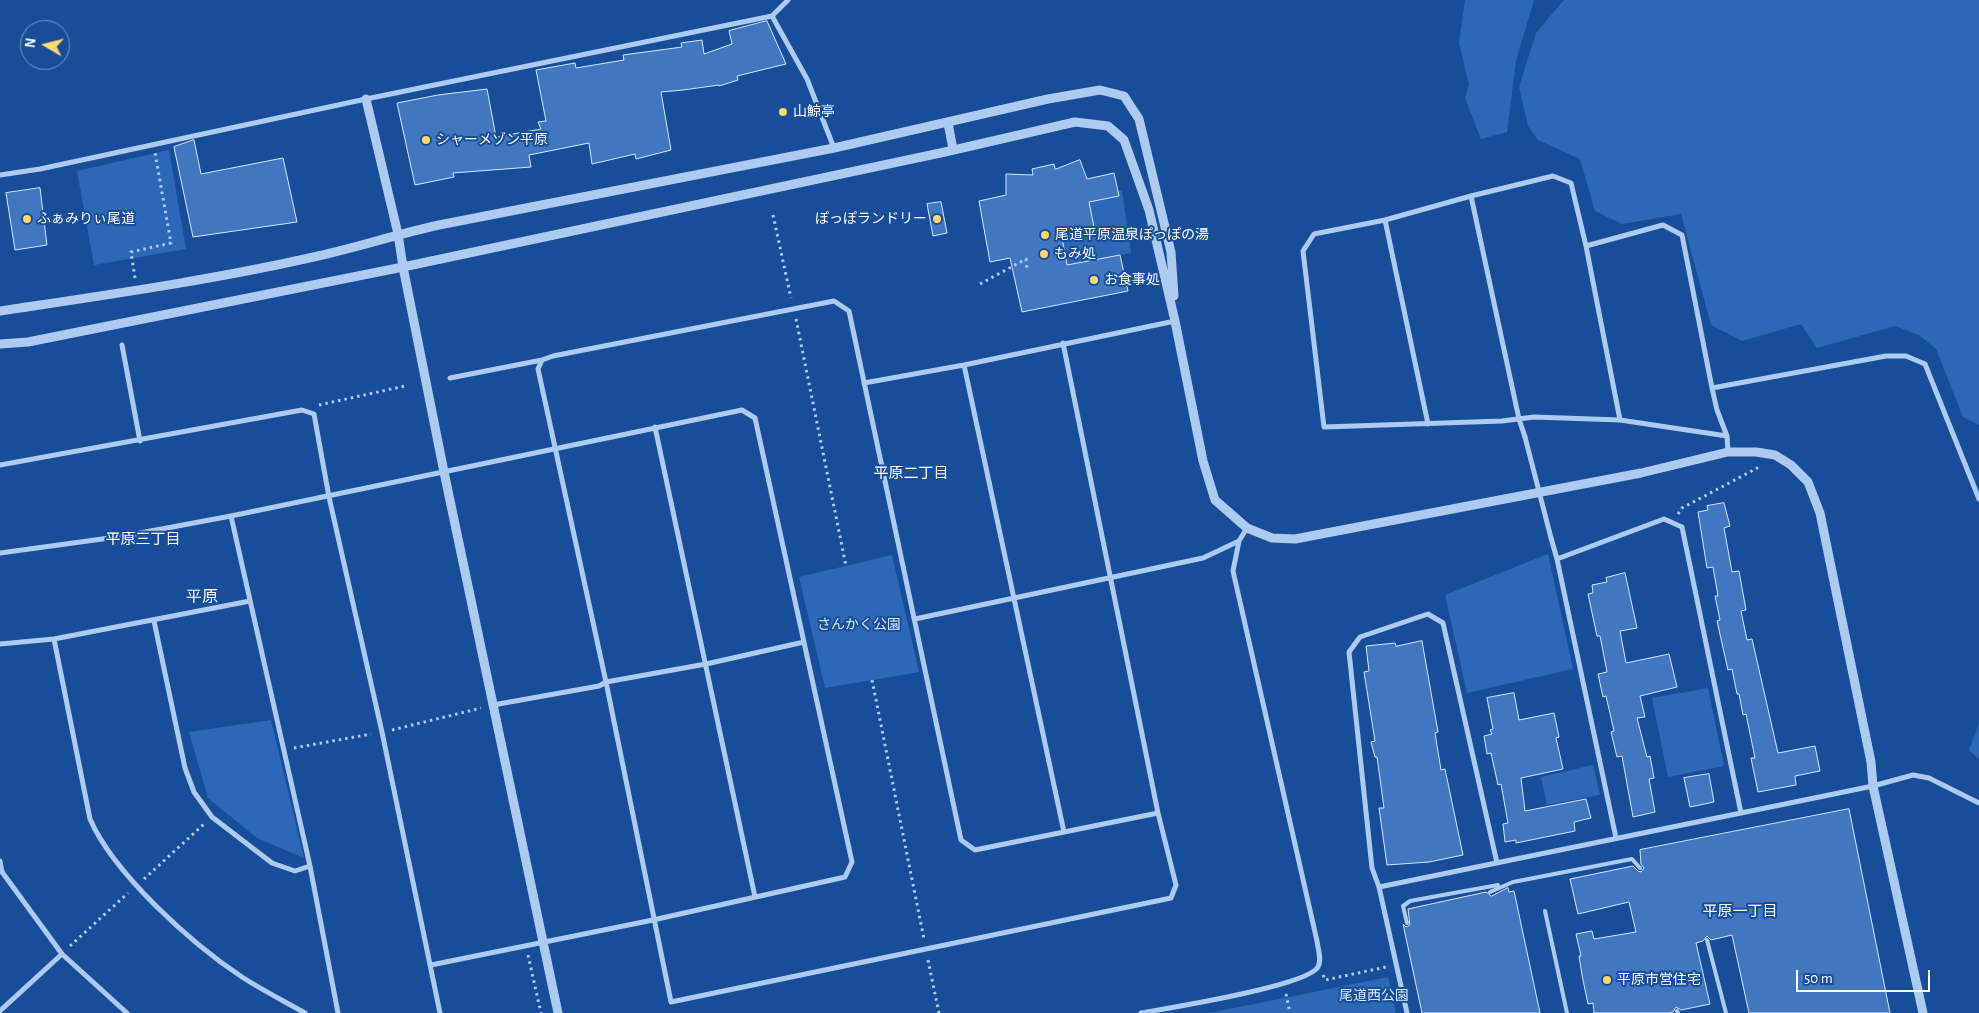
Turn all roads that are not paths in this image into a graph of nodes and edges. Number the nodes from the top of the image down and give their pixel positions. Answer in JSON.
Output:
{"nodes":[{"id":1,"x":788,"y":0,"type":"edge"},
{"id":2,"x":772,"y":16,"type":"junction"},
{"id":3,"x":366,"y":99,"type":"junction"},
{"id":4,"x":948,"y":124,"type":"junction"},
{"id":5,"x":834,"y":148,"type":"junction"},
{"id":6,"x":953,"y":149,"type":"junction"},
{"id":7,"x":0,"y":175,"type":"edge"},
{"id":8,"x":1471,"y":196,"type":"junction"},
{"id":9,"x":1385,"y":220,"type":"junction"},
{"id":10,"x":398,"y":234,"type":"junction"},
{"id":11,"x":1586,"y":246,"type":"junction"},
{"id":12,"x":403,"y":267,"type":"junction"},
{"id":13,"x":0,"y":311,"type":"edge"},
{"id":14,"x":1175,"y":321,"type":"junction"},
{"id":15,"x":1064,"y":343,"type":"junction"},
{"id":16,"x":0,"y":344,"type":"edge"},
{"id":17,"x":122,"y":345,"type":"dead end"},
{"id":18,"x":542,"y":360,"type":"junction"},
{"id":19,"x":964,"y":365,"type":"junction"},
{"id":20,"x":450,"y":378,"type":"dead end"},
{"id":21,"x":864,"y":383,"type":"junction"},
{"id":22,"x":1712,"y":388,"type":"junction"},
{"id":23,"x":1519,"y":419,"type":"junction"},
{"id":24,"x":1620,"y":420,"type":"junction"},
{"id":25,"x":1428,"y":424,"type":"junction"},
{"id":26,"x":656,"y":427,"type":"junction"},
{"id":27,"x":1727,"y":436,"type":"junction"},
{"id":28,"x":140,"y":441,"type":"junction"},
{"id":29,"x":554,"y":448,"type":"junction"},
{"id":30,"x":1728,"y":452,"type":"junction"},
{"id":31,"x":0,"y":465,"type":"edge"},
{"id":32,"x":444,"y":472,"type":"junction"},
{"id":33,"x":330,"y":497,"type":"junction"},
{"id":34,"x":1979,"y":499,"type":"edge"},
{"id":35,"x":231,"y":516,"type":"junction"},
{"id":36,"x":1247,"y":528,"type":"junction"},
{"id":37,"x":1239,"y":541,"type":"junction"},
{"id":38,"x":0,"y":552,"type":"edge"},
{"id":39,"x":1557,"y":560,"type":"junction"},
{"id":40,"x":1111,"y":577,"type":"junction"},
{"id":41,"x":1015,"y":599,"type":"junction"},
{"id":42,"x":250,"y":601,"type":"junction"},
{"id":43,"x":916,"y":619,"type":"junction"},
{"id":44,"x":154,"y":621,"type":"junction"},
{"id":45,"x":54,"y":639,"type":"junction"},
{"id":46,"x":804,"y":642,"type":"junction"},
{"id":47,"x":0,"y":644,"type":"edge"},
{"id":48,"x":706,"y":664,"type":"junction"},
{"id":49,"x":606,"y":682,"type":"junction"},
{"id":50,"x":493,"y":705,"type":"junction"},
{"id":51,"x":1873,"y":786,"type":"junction"},
{"id":52,"x":1979,"y":803,"type":"edge"},
{"id":53,"x":1158,"y":813,"type":"junction"},
{"id":54,"x":1741,"y":813,"type":"junction"},
{"id":55,"x":1064,"y":832,"type":"junction"},
{"id":56,"x":1616,"y":838,"type":"junction"},
{"id":57,"x":0,"y":861,"type":"edge"},
{"id":58,"x":1497,"y":863,"type":"junction"},
{"id":59,"x":310,"y":866,"type":"junction"},
{"id":60,"x":1640,"y":868,"type":"dead end"},
{"id":61,"x":1513,"y":882,"type":"junction"},
{"id":62,"x":1378,"y":887,"type":"junction"},
{"id":63,"x":1490,"y":892,"type":"dead end"},
{"id":64,"x":754,"y":897,"type":"junction"},
{"id":65,"x":1545,"y":911,"type":"dead end"},
{"id":66,"x":653,"y":920,"type":"junction"},
{"id":67,"x":1407,"y":923,"type":"dead end"},
{"id":68,"x":1708,"y":940,"type":"dead end"},
{"id":69,"x":543,"y":942,"type":"junction"},
{"id":70,"x":62,"y":954,"type":"junction"},
{"id":71,"x":431,"y":965,"type":"junction"},
{"id":72,"x":0,"y":1012,"type":"edge"},
{"id":73,"x":127,"y":1013,"type":"edge"},
{"id":74,"x":305,"y":1013,"type":"edge"},
{"id":75,"x":338,"y":1013,"type":"edge"},
{"id":76,"x":440,"y":1013,"type":"edge"},
{"id":77,"x":558,"y":1013,"type":"edge"},
{"id":78,"x":1141,"y":1013,"type":"edge"},
{"id":79,"x":1407,"y":1013,"type":"edge"},
{"id":80,"x":1567,"y":1013,"type":"edge"},
{"id":81,"x":1726,"y":1013,"type":"edge"},
{"id":82,"x":1923,"y":1013,"type":"edge"}],
"edges":[{"from":1,"to":2,"type":"street"},
{"from":2,"to":3,"type":"street"},
{"from":2,"to":5,"type":"street"},
{"from":3,"to":7,"type":"street"},
{"from":3,"to":10,"type":"street"},
{"from":4,"to":5,"type":"street"},
{"from":4,"to":6,"type":"street"},
{"from":4,"to":14,"type":"street"},
{"from":5,"to":10,"type":"street"},
{"from":6,"to":12,"type":"street"},
{"from":6,"to":14,"type":"street"},
{"from":8,"to":9,"type":"street"},
{"from":8,"to":11,"type":"street"},
{"from":8,"to":23,"type":"street"},
{"from":9,"to":25,"type":"street"},
{"from":9,"to":25,"type":"street"},
{"from":10,"to":12,"type":"street"},
{"from":10,"to":13,"type":"street"},
{"from":11,"to":22,"type":"street"},
{"from":11,"to":24,"type":"street"},
{"from":12,"to":16,"type":"street"},
{"from":12,"to":32,"type":"street"},
{"from":14,"to":15,"type":"street"},
{"from":14,"to":36,"type":"street"},
{"from":15,"to":19,"type":"street"},
{"from":15,"to":40,"type":"street"},
{"from":17,"to":28,"type":"street"},
{"from":18,"to":20,"type":"street"},
{"from":18,"to":21,"type":"street"},
{"from":18,"to":29,"type":"street"},
{"from":19,"to":21,"type":"street"},
{"from":19,"to":41,"type":"street"},
{"from":21,"to":43,"type":"street"},
{"from":22,"to":27,"type":"street"},
{"from":22,"to":34,"type":"street"},
{"from":23,"to":24,"type":"street"},
{"from":23,"to":25,"type":"street"},
{"from":23,"to":39,"type":"street","bridge":true},
{"from":24,"to":27,"type":"street"},
{"from":26,"to":29,"type":"street"},
{"from":26,"to":46,"type":"street"},
{"from":26,"to":48,"type":"street"},
{"from":27,"to":30,"type":"street"},
{"from":28,"to":31,"type":"street"},
{"from":28,"to":33,"type":"street"},
{"from":29,"to":32,"type":"street"},
{"from":29,"to":49,"type":"street"},
{"from":30,"to":36,"type":"street"},
{"from":30,"to":51,"type":"street"},
{"from":32,"to":33,"type":"street"},
{"from":32,"to":50,"type":"street"},
{"from":33,"to":35,"type":"street"},
{"from":33,"to":71,"type":"street"},
{"from":35,"to":38,"type":"street"},
{"from":35,"to":42,"type":"street"},
{"from":36,"to":37,"type":"street"},
{"from":37,"to":40,"type":"street"},
{"from":37,"to":78,"type":"street"},
{"from":39,"to":54,"type":"street"},
{"from":39,"to":56,"type":"street"},
{"from":40,"to":41,"type":"street"},
{"from":40,"to":53,"type":"street"},
{"from":41,"to":43,"type":"street"},
{"from":41,"to":55,"type":"street"},
{"from":42,"to":44,"type":"street"},
{"from":42,"to":59,"type":"street"},
{"from":43,"to":55,"type":"street"},
{"from":44,"to":45,"type":"street"},
{"from":44,"to":59,"type":"street"},
{"from":45,"to":47,"type":"street"},
{"from":45,"to":74,"type":"street"},
{"from":46,"to":48,"type":"street"},
{"from":46,"to":64,"type":"street"},
{"from":48,"to":49,"type":"street"},
{"from":48,"to":64,"type":"street"},
{"from":49,"to":50,"type":"street"},
{"from":49,"to":66,"type":"street"},
{"from":50,"to":69,"type":"street"},
{"from":51,"to":52,"type":"street"},
{"from":51,"to":54,"type":"street"},
{"from":51,"to":82,"type":"street"},
{"from":53,"to":55,"type":"street"},
{"from":53,"to":66,"type":"street"},
{"from":54,"to":56,"type":"street"},
{"from":56,"to":58,"type":"street"},
{"from":57,"to":70,"type":"street"},
{"from":58,"to":62,"type":"street"},
{"from":58,"to":62,"type":"street"},
{"from":59,"to":75,"type":"street"},
{"from":60,"to":61,"type":"lane"},
{"from":61,"to":63,"type":"lane"},
{"from":61,"to":67,"type":"lane"},
{"from":62,"to":79,"type":"street"},
{"from":64,"to":66,"type":"street"},
{"from":65,"to":80,"type":"lane"},
{"from":66,"to":69,"type":"street"},
{"from":68,"to":81,"type":"lane"},
{"from":69,"to":71,"type":"street"},
{"from":69,"to":77,"type":"street"},
{"from":70,"to":72,"type":"street"},
{"from":70,"to":73,"type":"street"},
{"from":71,"to":76,"type":"street"}]}
